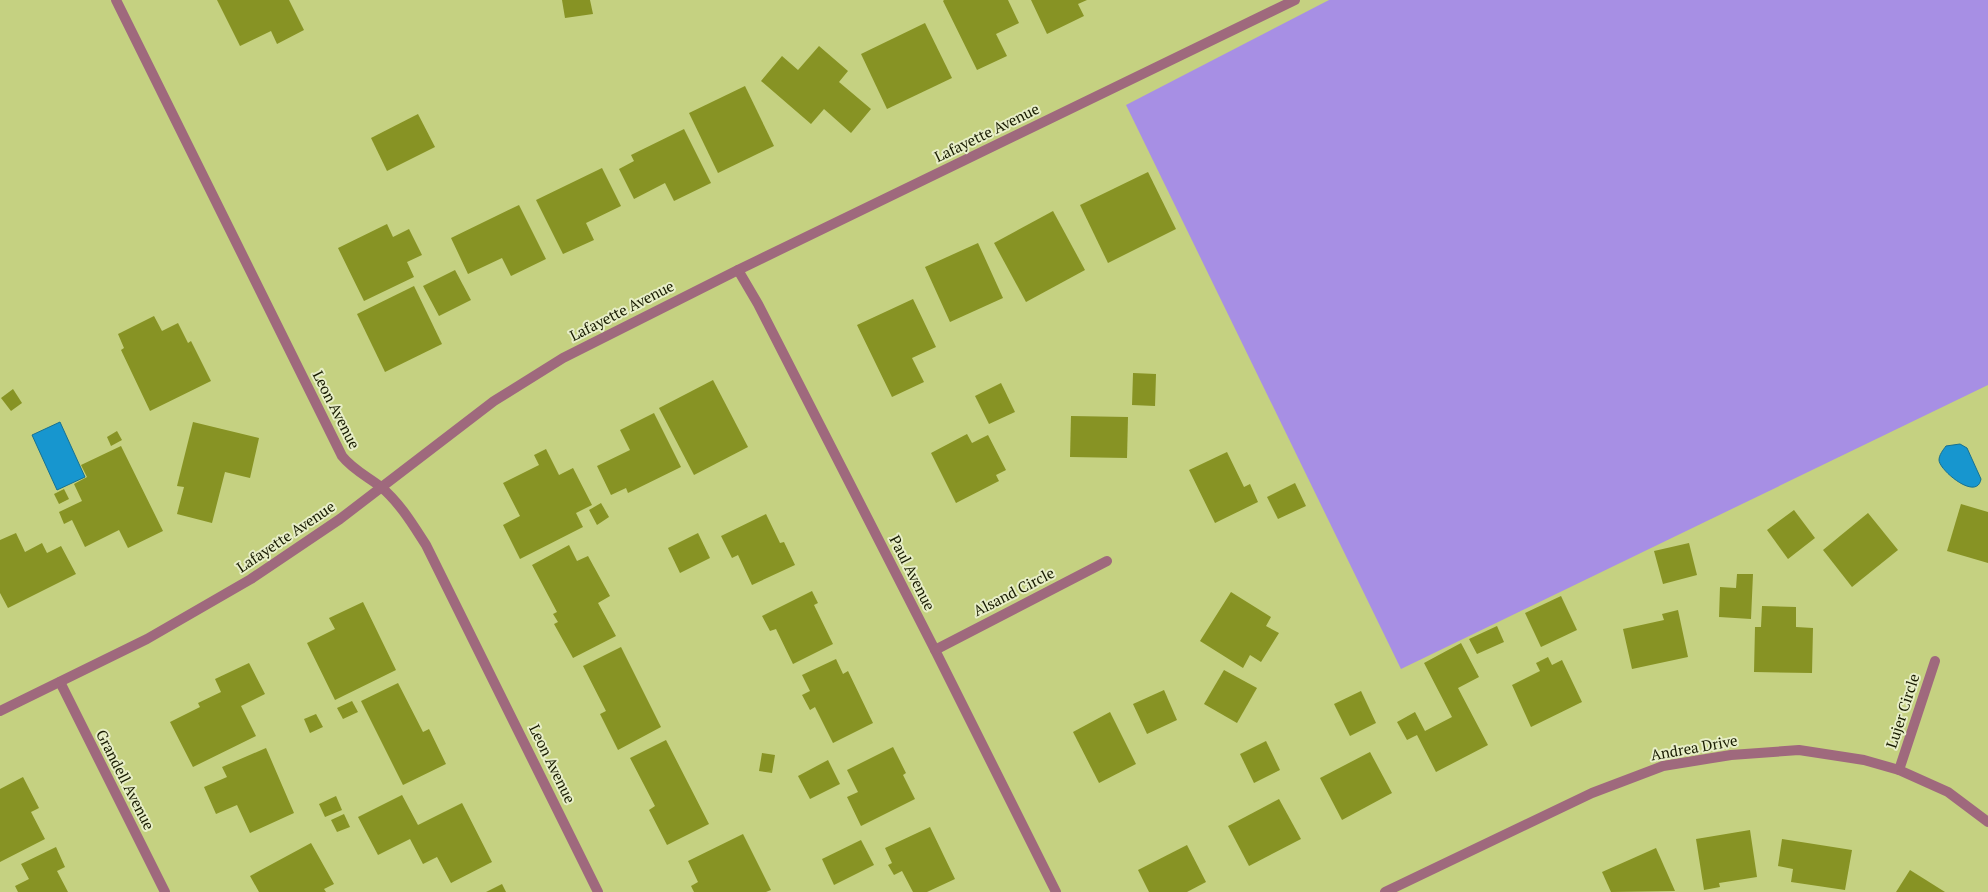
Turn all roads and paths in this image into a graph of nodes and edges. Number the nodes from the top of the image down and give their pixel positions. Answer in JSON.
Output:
{"nodes":[{"id":1,"x":116,"y":0,"type":"edge"},
{"id":2,"x":1295,"y":0,"type":"edge"},
{"id":3,"x":738,"y":270,"type":"junction"},
{"id":4,"x":382,"y":488,"type":"junction"},
{"id":5,"x":1107,"y":561,"type":"dead end"},
{"id":6,"x":935,"y":650,"type":"junction"},
{"id":7,"x":1935,"y":661,"type":"dead end"},
{"id":8,"x":60,"y":682,"type":"junction"},
{"id":9,"x":0,"y":711,"type":"edge"},
{"id":10,"x":1899,"y":770,"type":"junction"},
{"id":11,"x":1988,"y":822,"type":"edge"},
{"id":12,"x":165,"y":892,"type":"edge"},
{"id":13,"x":598,"y":892,"type":"edge"},
{"id":14,"x":1056,"y":892,"type":"edge"},
{"id":15,"x":1385,"y":892,"type":"edge"}],
"edges":[{"from":1,"to":4,"type":"street","name":"Leon Avenue"},
{"from":2,"to":3,"type":"street","name":"Lafayette Avenue"},
{"from":3,"to":4,"type":"street","name":"Lafayette Avenue"},
{"from":3,"to":6,"type":"street","name":"Paul Avenue"},
{"from":4,"to":8,"type":"street","name":"Lafayette Avenue"},
{"from":4,"to":13,"type":"street","name":"Leon Avenue"},
{"from":5,"to":6,"type":"street","name":"Alsand Circle"},
{"from":6,"to":14,"type":"street","name":"Paul Avenue"},
{"from":7,"to":10,"type":"street","name":"Lujer Circle"},
{"from":8,"to":9,"type":"street","name":"Lafayette Avenue"},
{"from":8,"to":12,"type":"street","name":"Grandell Avenue"},
{"from":10,"to":11,"type":"street","name":"Andrea Drive"},
{"from":10,"to":15,"type":"street","name":"Andrea Drive"}]}
